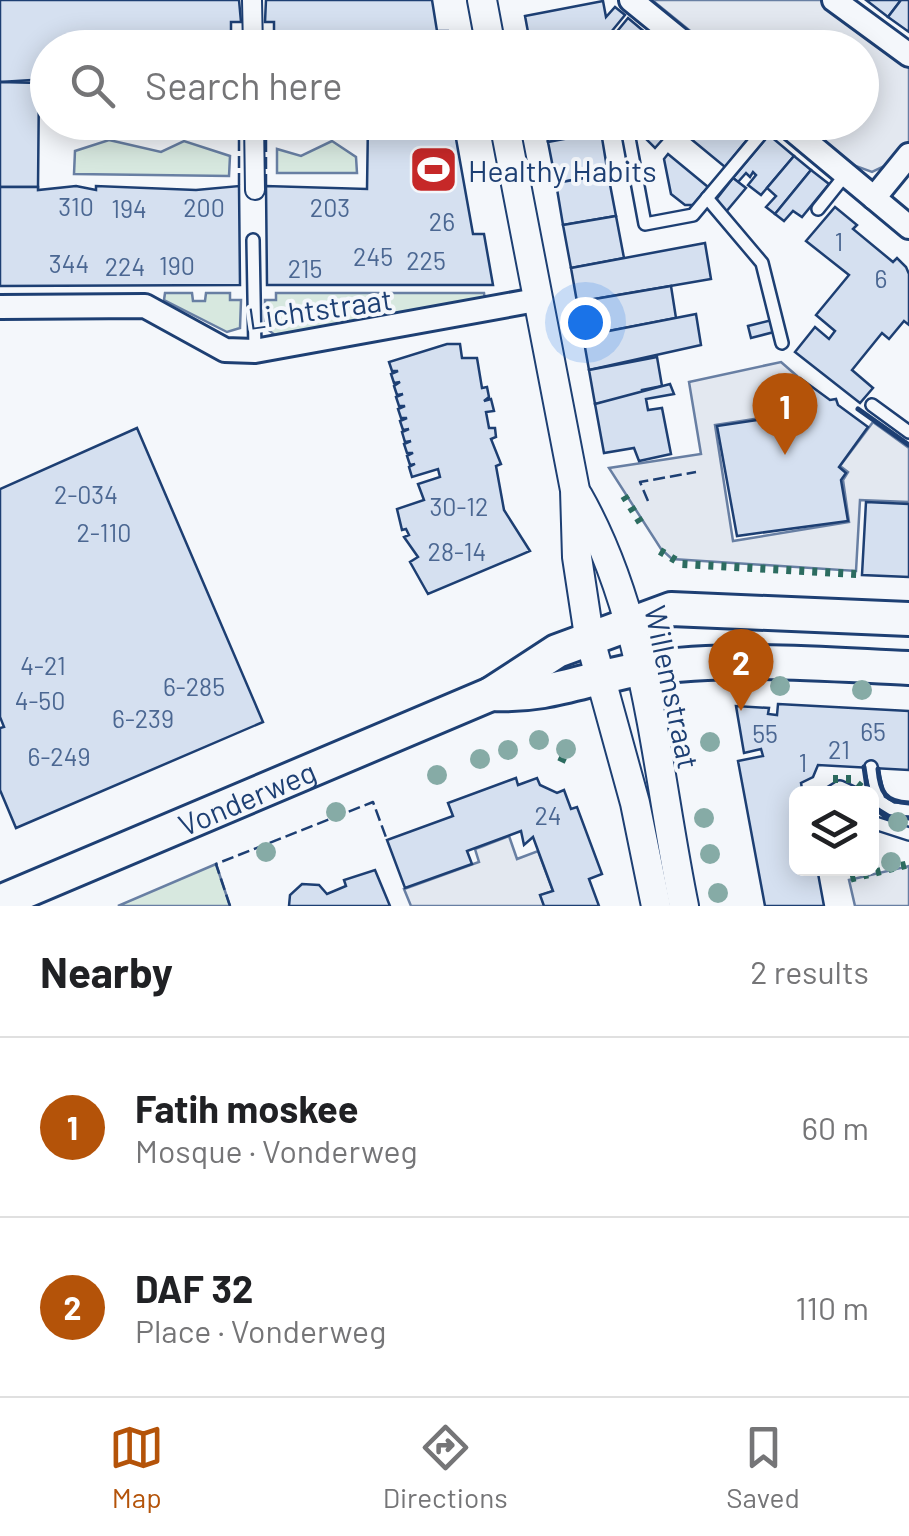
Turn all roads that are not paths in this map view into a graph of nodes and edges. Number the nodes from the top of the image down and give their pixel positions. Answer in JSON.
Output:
{"nodes":[{"id":1,"x":252,"y":0,"type":"edge"},
{"id":2,"x":482,"y":0,"type":"edge"},
{"id":3,"x":631,"y":0,"type":"edge"},
{"id":4,"x":834,"y":0,"type":"edge"},
{"id":5,"x":253,"y":30,"type":"edge"},
{"id":6,"x":488,"y":30,"type":"edge"},
{"id":7,"x":668,"y":30,"type":"edge"},
{"id":8,"x":874,"y":30,"type":"edge"},
{"id":9,"x":879,"y":34,"type":"edge"},
{"id":10,"x":909,"y":56,"type":"edge"},
{"id":11,"x":254,"y":140,"type":"edge"},
{"id":12,"x":507,"y":140,"type":"edge"},
{"id":13,"x":629,"y":140,"type":"edge"},
{"id":14,"x":755,"y":140,"type":"edge"},
{"id":15,"x":805,"y":140,"type":"edge"},
{"id":16,"x":909,"y":155,"type":"edge"},
{"id":17,"x":846,"y":174,"type":"junction"},
{"id":18,"x":255,"y":190,"type":"dead end"},
{"id":19,"x":707,"y":198,"type":"junction"},
{"id":20,"x":874,"y":198,"type":"junction"},
{"id":21,"x":818,"y":209,"type":"dead end"},
{"id":22,"x":909,"y":227,"type":"edge"},
{"id":23,"x":253,"y":240,"type":"dead end"},
{"id":24,"x":536,"y":300,"type":"junction"},
{"id":25,"x":0,"y":307,"type":"edge"},
{"id":26,"x":782,"y":343,"type":"dead end"},
{"id":27,"x":255,"y":351,"type":"junction"},
{"id":28,"x":872,"y":405,"type":"dead end"},
{"id":29,"x":909,"y":432,"type":"edge"},
{"id":30,"x":575,"y":490,"type":"junction"},
{"id":31,"x":909,"y":619,"type":"edge"},
{"id":32,"x":628,"y":622,"type":"junction"},
{"id":33,"x":589,"y":636,"type":"junction"},
{"id":34,"x":909,"y":668,"type":"edge"},
{"id":35,"x":640,"y":669,"type":"junction"},
{"id":36,"x":598,"y":679,"type":"junction"},
{"id":37,"x":491,"y":694,"type":"junction"},
{"id":38,"x":871,"y":768,"type":"dead end"},
{"id":39,"x":909,"y":810,"type":"edge"},
{"id":40,"x":879,"y":824,"type":"edge"},
{"id":41,"x":909,"y":834,"type":"edge"},
{"id":42,"x":0,"y":902,"type":"edge"},
{"id":43,"x":656,"y":906,"type":"edge"},
{"id":44,"x":684,"y":906,"type":"edge"}],
"edges":[{"from":1,"to":5,"type":"street"},
{"from":2,"to":6,"type":"street"},
{"from":3,"to":7,"type":"street"},
{"from":4,"to":8,"type":"street"},
{"from":9,"to":10,"type":"street"},
{"from":11,"to":18,"type":"street"},
{"from":12,"to":24,"type":"street","name":"Willemstraat"},
{"from":13,"to":19,"type":"lane"},
{"from":14,"to":19,"type":"lane"},
{"from":15,"to":17,"type":"street"},
{"from":16,"to":20,"type":"street"},
{"from":17,"to":20,"type":"street"},
{"from":17,"to":21,"type":"lane"},
{"from":19,"to":26,"type":"lane"},
{"from":20,"to":22,"type":"street"},
{"from":23,"to":27,"type":"lane"},
{"from":24,"to":27,"type":"street","name":"Lichtstraat"},
{"from":24,"to":30,"type":"street","name":"Willemstraat"},
{"from":25,"to":27,"type":"street","name":"Lichtstraat"},
{"from":28,"to":29,"type":"lane"},
{"from":30,"to":32,"type":"street","name":"Willemstraat"},
{"from":30,"to":33,"type":"street","name":"Willemstraat"},
{"from":31,"to":32,"type":"main road","name":"Vonderweg"},
{"from":32,"to":33,"type":"main road","name":"Vonderweg"},
{"from":32,"to":35,"type":"street","name":"Willemstraat"},
{"from":33,"to":36,"type":"street","name":"Willemstraat"},
{"from":33,"to":37,"type":"main road","name":"Vonderweg"},
{"from":34,"to":35,"type":"main road","name":"Vonderweg"},
{"from":35,"to":36,"type":"main road","name":"Vonderweg"},
{"from":35,"to":44,"type":"street","name":"Willemstraat"},
{"from":36,"to":37,"type":"main road","name":"Vonderweg"},
{"from":36,"to":43,"type":"street","name":"Willemstraat"},
{"from":37,"to":42,"type":"main road","name":"Vonderweg"},
{"from":38,"to":39,"type":"lane"},
{"from":40,"to":41,"type":"lane"}]}
